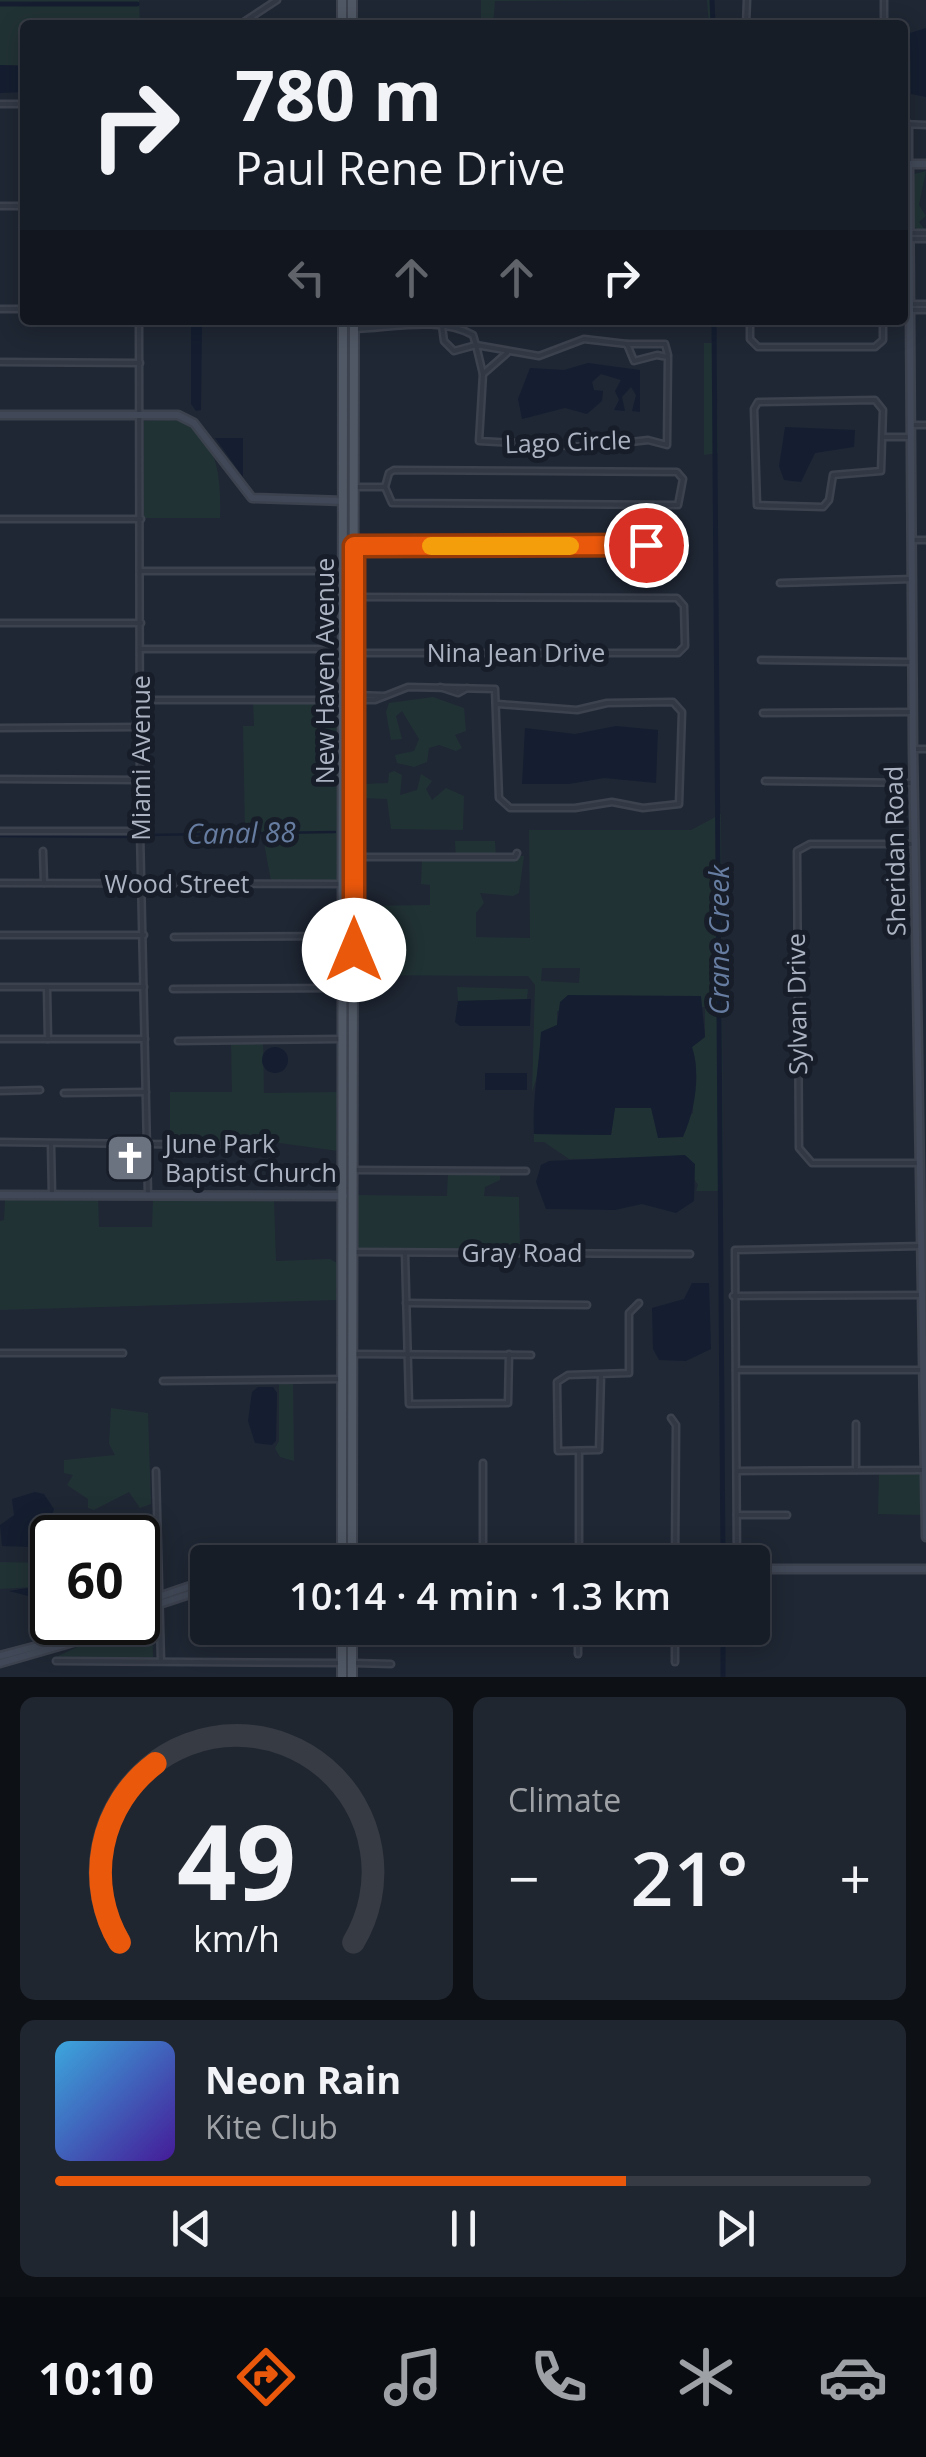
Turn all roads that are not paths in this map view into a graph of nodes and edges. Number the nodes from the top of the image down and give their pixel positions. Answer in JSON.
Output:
{"nodes":[{"id":1,"x":277,"y":0,"type":"edge"},
{"id":2,"x":247,"y":20,"type":"edge"},
{"id":3,"x":908,"y":212,"type":"edge"},
{"id":4,"x":909,"y":236,"type":"junction"},
{"id":5,"x":926,"y":236,"type":"edge"},
{"id":6,"x":908,"y":260,"type":"edge"},
{"id":7,"x":139,"y":325,"type":"edge"},
{"id":8,"x":348,"y":325,"type":"edge"},
{"id":9,"x":350,"y":325,"type":"edge"},
{"id":10,"x":419,"y":325,"type":"edge"},
{"id":11,"x":750,"y":325,"type":"edge"},
{"id":12,"x":882,"y":325,"type":"edge"},
{"id":13,"x":907,"y":325,"type":"edge"},
{"id":14,"x":442,"y":326,"type":"junction"},
{"id":15,"x":343,"y":334,"type":"junction"},
{"id":16,"x":476,"y":344,"type":"junction"},
{"id":17,"x":627,"y":344,"type":"junction"},
{"id":18,"x":354,"y":350,"type":"junction"},
{"id":19,"x":507,"y":353,"type":"junction"},
{"id":20,"x":668,"y":357,"type":"junction"},
{"id":21,"x":0,"y":362,"type":"edge"},
{"id":22,"x":140,"y":363,"type":"junction"},
{"id":23,"x":483,"y":374,"type":"junction"},
{"id":24,"x":349,"y":410,"type":"junction"},
{"id":25,"x":0,"y":415,"type":"edge"},
{"id":26,"x":141,"y":415,"type":"junction"},
{"id":27,"x":910,"y":425,"type":"junction"},
{"id":28,"x":926,"y":425,"type":"edge"},
{"id":29,"x":883,"y":437,"type":"junction"},
{"id":30,"x":910,"y":437,"type":"junction"},
{"id":31,"x":344,"y":472,"type":"junction"},
{"id":32,"x":354,"y":487,"type":"junction"},
{"id":33,"x":385,"y":487,"type":"junction"},
{"id":34,"x":344,"y":501,"type":"junction"},
{"id":35,"x":354,"y":513,"type":"junction"},
{"id":36,"x":141,"y":519,"type":"junction"},
{"id":37,"x":0,"y":520,"type":"edge"},
{"id":38,"x":344,"y":533,"type":"junction"},
{"id":39,"x":912,"y":540,"type":"junction"},
{"id":40,"x":926,"y":540,"type":"edge"},
{"id":41,"x":682,"y":545,"type":"dead end"},
{"id":42,"x":354,"y":546,"type":"junction"},
{"id":43,"x":141,"y":571,"type":"junction"},
{"id":44,"x":344,"y":571,"type":"junction"},
{"id":45,"x":912,"y":580,"type":"junction"},
{"id":46,"x":780,"y":583,"type":"dead end"},
{"id":47,"x":354,"y":586,"type":"junction"},
{"id":48,"x":354,"y":597,"type":"junction"},
{"id":49,"x":0,"y":623,"type":"edge"},
{"id":50,"x":141,"y":623,"type":"junction"},
{"id":51,"x":140,"y":649,"type":"junction"},
{"id":52,"x":344,"y":649,"type":"junction"},
{"id":53,"x":355,"y":653,"type":"junction"},
{"id":54,"x":761,"y":660,"type":"dead end"},
{"id":55,"x":912,"y":662,"type":"junction"},
{"id":56,"x":351,"y":699,"type":"junction"},
{"id":57,"x":141,"y":700,"type":"junction"},
{"id":58,"x":498,"y":704,"type":"junction"},
{"id":59,"x":763,"y":712,"type":"dead end"},
{"id":60,"x":913,"y":712,"type":"junction"},
{"id":61,"x":140,"y":727,"type":"junction"},
{"id":62,"x":0,"y":728,"type":"edge"},
{"id":63,"x":926,"y":749,"type":"edge"},
{"id":64,"x":912,"y":750,"type":"junction"},
{"id":65,"x":0,"y":779,"type":"edge"},
{"id":66,"x":140,"y":780,"type":"junction"},
{"id":67,"x":765,"y":781,"type":"dead end"},
{"id":68,"x":913,"y":783,"type":"junction"},
{"id":69,"x":350,"y":803,"type":"junction"},
{"id":70,"x":0,"y":831,"type":"edge"},
{"id":71,"x":140,"y":831,"type":"junction"},
{"id":72,"x":914,"y":844,"type":"junction"},
{"id":73,"x":43,"y":851,"type":"dead end"},
{"id":74,"x":517,"y":854,"type":"dead end"},
{"id":75,"x":355,"y":857,"type":"junction"},
{"id":76,"x":0,"y":883,"type":"edge"},
{"id":77,"x":143,"y":883,"type":"junction"},
{"id":78,"x":44,"y":884,"type":"junction"},
{"id":79,"x":350,"y":884,"type":"junction"},
{"id":80,"x":921,"y":920,"type":"edge"},
{"id":81,"x":0,"y":935,"type":"edge"},
{"id":82,"x":144,"y":935,"type":"junction"},
{"id":83,"x":344,"y":936,"type":"junction"},
{"id":84,"x":174,"y":937,"type":"dead end"},
{"id":85,"x":354,"y":950,"type":"junction"},
{"id":86,"x":47,"y":987,"type":"junction"},
{"id":87,"x":144,"y":987,"type":"junction"},
{"id":88,"x":0,"y":988,"type":"edge"},
{"id":89,"x":173,"y":988,"type":"dead end"},
{"id":90,"x":344,"y":988,"type":"junction"},
{"id":91,"x":354,"y":1005,"type":"junction"},
{"id":92,"x":145,"y":1039,"type":"junction"},
{"id":93,"x":344,"y":1039,"type":"junction"},
{"id":94,"x":0,"y":1040,"type":"edge"},
{"id":95,"x":48,"y":1040,"type":"junction"},
{"id":96,"x":178,"y":1041,"type":"dead end"},
{"id":97,"x":344,"y":1057,"type":"junction"},
{"id":98,"x":354,"y":1065,"type":"junction"},
{"id":99,"x":923,"y":1075,"type":"edge"},
{"id":100,"x":40,"y":1090,"type":"dead end"},
{"id":101,"x":0,"y":1091,"type":"edge"},
{"id":102,"x":64,"y":1092,"type":"dead end"},
{"id":103,"x":146,"y":1092,"type":"junction"},
{"id":104,"x":354,"y":1094,"type":"junction"},
{"id":105,"x":0,"y":1142,"type":"edge"},
{"id":106,"x":51,"y":1143,"type":"junction"},
{"id":107,"x":148,"y":1144,"type":"junction"},
{"id":108,"x":218,"y":1144,"type":"dead end"},
{"id":109,"x":920,"y":1163,"type":"junction"},
{"id":110,"x":354,"y":1170,"type":"junction"},
{"id":111,"x":526,"y":1172,"type":"dead end"},
{"id":112,"x":924,"y":1181,"type":"edge"},
{"id":113,"x":0,"y":1195,"type":"edge"},
{"id":114,"x":52,"y":1195,"type":"junction"},
{"id":115,"x":148,"y":1195,"type":"junction"},
{"id":116,"x":349,"y":1196,"type":"junction"},
{"id":117,"x":344,"y":1238,"type":"junction"},
{"id":118,"x":922,"y":1246,"type":"junction"},
{"id":119,"x":354,"y":1252,"type":"junction"},
{"id":120,"x":406,"y":1252,"type":"junction"},
{"id":121,"x":690,"y":1254,"type":"dead end"},
{"id":122,"x":924,"y":1258,"type":"edge"},
{"id":123,"x":923,"y":1295,"type":"junction"},
{"id":124,"x":733,"y":1296,"type":"junction"},
{"id":125,"x":406,"y":1303,"type":"junction"},
{"id":126,"x":639,"y":1303,"type":"dead end"},
{"id":127,"x":588,"y":1304,"type":"dead end"},
{"id":128,"x":0,"y":1353,"type":"edge"},
{"id":129,"x":123,"y":1353,"type":"dead end"},
{"id":130,"x":509,"y":1354,"type":"junction"},
{"id":131,"x":348,"y":1355,"type":"junction"},
{"id":132,"x":406,"y":1355,"type":"junction"},
{"id":133,"x":531,"y":1355,"type":"dead end"},
{"id":134,"x":924,"y":1364,"type":"edge"},
{"id":135,"x":736,"y":1370,"type":"junction"},
{"id":136,"x":601,"y":1375,"type":"junction"},
{"id":137,"x":343,"y":1379,"type":"junction"},
{"id":138,"x":163,"y":1381,"type":"dead end"},
{"id":139,"x":342,"y":1418,"type":"junction"},
{"id":140,"x":671,"y":1418,"type":"dead end"},
{"id":141,"x":856,"y":1424,"type":"dead end"},
{"id":142,"x":353,"y":1430,"type":"junction"},
{"id":143,"x":342,"y":1434,"type":"junction"},
{"id":144,"x":353,"y":1444,"type":"junction"},
{"id":145,"x":579,"y":1454,"type":"junction"},
{"id":146,"x":483,"y":1463,"type":"dead end"},
{"id":147,"x":737,"y":1470,"type":"junction"},
{"id":148,"x":856,"y":1470,"type":"junction"},
{"id":149,"x":926,"y":1470,"type":"edge"},
{"id":150,"x":156,"y":1471,"type":"dead end"},
{"id":151,"x":347,"y":1482,"type":"junction"},
{"id":152,"x":157,"y":1515,"type":"edge"},
{"id":153,"x":738,"y":1515,"type":"junction"},
{"id":154,"x":787,"y":1515,"type":"dead end"},
{"id":155,"x":926,"y":1537,"type":"edge"},
{"id":156,"x":343,"y":1545,"type":"edge"},
{"id":157,"x":352,"y":1545,"type":"edge"},
{"id":158,"x":483,"y":1545,"type":"edge"},
{"id":159,"x":579,"y":1545,"type":"edge"},
{"id":160,"x":676,"y":1545,"type":"edge"},
{"id":161,"x":738,"y":1545,"type":"edge"},
{"id":162,"x":770,"y":1569,"type":"edge"},
{"id":163,"x":926,"y":1569,"type":"edge"},
{"id":164,"x":190,"y":1589,"type":"edge"},
{"id":165,"x":160,"y":1598,"type":"edge"},
{"id":166,"x":160,"y":1640,"type":"edge"},
{"id":167,"x":50,"y":1645,"type":"edge"},
{"id":168,"x":344,"y":1645,"type":"edge"},
{"id":169,"x":350,"y":1645,"type":"edge"},
{"id":170,"x":578,"y":1645,"type":"edge"},
{"id":171,"x":675,"y":1645,"type":"edge"},
{"id":172,"x":578,"y":1654,"type":"dead end"},
{"id":173,"x":0,"y":1659,"type":"edge"},
{"id":174,"x":56,"y":1661,"type":"dead end"},
{"id":175,"x":161,"y":1661,"type":"junction"},
{"id":176,"x":675,"y":1662,"type":"dead end"},
{"id":177,"x":347,"y":1663,"type":"junction"},
{"id":178,"x":390,"y":1664,"type":"dead end"},
{"id":179,"x":342,"y":1677,"type":"edge"},
{"id":180,"x":352,"y":1677,"type":"edge"}],
"edges":[{"from":1,"to":2,"type":"street"},
{"from":3,"to":4,"type":"street","name":"Sheridan Road"},
{"from":4,"to":5,"type":"street"},
{"from":4,"to":6,"type":"street","name":"Sheridan Road"},
{"from":7,"to":22,"type":"street","name":"Miami Avenue"},
{"from":8,"to":15,"type":"main road","name":"New Haven Avenue"},
{"from":9,"to":18,"type":"main road","name":"New Haven Avenue"},
{"from":10,"to":14,"type":"street"},
{"from":11,"to":12,"type":"street"},
{"from":13,"to":27,"type":"street","name":"Sheridan Road"},
{"from":14,"to":16,"type":"street"},
{"from":14,"to":16,"type":"street"},
{"from":15,"to":18,"type":"main road"},
{"from":15,"to":24,"type":"main road","name":"New Haven Avenue"},
{"from":16,"to":19,"type":"street"},
{"from":16,"to":23,"type":"street","name":"Lago Circle"},
{"from":17,"to":19,"type":"street"},
{"from":17,"to":20,"type":"street"},
{"from":17,"to":20,"type":"street"},
{"from":18,"to":24,"type":"main road","name":"New Haven Avenue"},
{"from":19,"to":23,"type":"street"},
{"from":20,"to":23,"type":"street","name":"Lago Circle"},
{"from":21,"to":22,"type":"street"},
{"from":22,"to":26,"type":"street","name":"Miami Avenue"},
{"from":24,"to":31,"type":"main road","name":"New Haven Avenue"},
{"from":24,"to":32,"type":"main road","name":"New Haven Avenue"},
{"from":25,"to":26,"type":"street"},
{"from":26,"to":34,"type":"street"},
{"from":26,"to":36,"type":"street","name":"Miami Avenue"},
{"from":27,"to":28,"type":"street"},
{"from":27,"to":30,"type":"street","name":"Sheridan Road"},
{"from":29,"to":29,"type":"street"},
{"from":29,"to":30,"type":"street"},
{"from":30,"to":39,"type":"street","name":"Sheridan Road"},
{"from":31,"to":32,"type":"main road"},
{"from":31,"to":34,"type":"main road","name":"New Haven Avenue"},
{"from":32,"to":33,"type":"street"},
{"from":32,"to":35,"type":"main road","name":"New Haven Avenue"},
{"from":33,"to":33,"type":"street"},
{"from":34,"to":35,"type":"main road"},
{"from":34,"to":38,"type":"main road","name":"New Haven Avenue"},
{"from":35,"to":42,"type":"main road","name":"New Haven Avenue"},
{"from":36,"to":37,"type":"street"},
{"from":36,"to":43,"type":"street","name":"Miami Avenue"},
{"from":38,"to":42,"type":"main road"},
{"from":38,"to":44,"type":"main road","name":"New Haven Avenue"},
{"from":39,"to":40,"type":"street"},
{"from":39,"to":45,"type":"street","name":"Sheridan Road"},
{"from":41,"to":42,"type":"street"},
{"from":42,"to":47,"type":"main road","name":"New Haven Avenue"},
{"from":43,"to":44,"type":"street"},
{"from":43,"to":50,"type":"street","name":"Miami Avenue"},
{"from":44,"to":47,"type":"main road"},
{"from":44,"to":52,"type":"main road","name":"New Haven Avenue"},
{"from":45,"to":46,"type":"street"},
{"from":45,"to":55,"type":"street","name":"Sheridan Road"},
{"from":47,"to":48,"type":"main road","name":"New Haven Avenue"},
{"from":48,"to":53,"type":"main road","name":"New Haven Avenue"},
{"from":48,"to":53,"type":"street","name":"Nina Jean Drive"},
{"from":49,"to":50,"type":"street"},
{"from":50,"to":51,"type":"street","name":"Miami Avenue"},
{"from":51,"to":52,"type":"street"},
{"from":51,"to":57,"type":"street","name":"Miami Avenue"},
{"from":52,"to":53,"type":"main road"},
{"from":52,"to":56,"type":"main road","name":"New Haven Avenue"},
{"from":53,"to":56,"type":"main road","name":"New Haven Avenue"},
{"from":54,"to":55,"type":"street"},
{"from":55,"to":60,"type":"street","name":"Sheridan Road"},
{"from":56,"to":57,"type":"street"},
{"from":56,"to":58,"type":"street"},
{"from":56,"to":69,"type":"main road","name":"New Haven Avenue"},
{"from":56,"to":69,"type":"main road","name":"New Haven Avenue"},
{"from":57,"to":61,"type":"street","name":"Miami Avenue"},
{"from":58,"to":58,"type":"street"},
{"from":59,"to":60,"type":"street"},
{"from":60,"to":64,"type":"street","name":"Sheridan Road"},
{"from":61,"to":62,"type":"street"},
{"from":61,"to":66,"type":"street","name":"Miami Avenue"},
{"from":63,"to":64,"type":"street"},
{"from":64,"to":68,"type":"street","name":"Sheridan Road"},
{"from":65,"to":66,"type":"street"},
{"from":66,"to":71,"type":"street","name":"Miami Avenue"},
{"from":67,"to":68,"type":"street"},
{"from":68,"to":72,"type":"street","name":"Sheridan Road"},
{"from":69,"to":75,"type":"main road","name":"New Haven Avenue"},
{"from":69,"to":79,"type":"main road","name":"New Haven Avenue"},
{"from":70,"to":71,"type":"street"},
{"from":71,"to":77,"type":"street","name":"Miami Avenue"},
{"from":72,"to":80,"type":"street","name":"Sheridan Road"},
{"from":72,"to":109,"type":"street","name":"Sylvan Drive"},
{"from":73,"to":78,"type":"street"},
{"from":74,"to":75,"type":"street"},
{"from":75,"to":79,"type":"main road","name":"New Haven Avenue"},
{"from":76,"to":78,"type":"street","name":"Wood Street"},
{"from":77,"to":78,"type":"street","name":"Wood Street"},
{"from":77,"to":79,"type":"street","name":"Wood Street"},
{"from":77,"to":82,"type":"street","name":"Miami Avenue"},
{"from":79,"to":83,"type":"main road","name":"New Haven Avenue"},
{"from":79,"to":85,"type":"main road","name":"New Haven Avenue"},
{"from":80,"to":99,"type":"street","name":"Sheridan Road"},
{"from":81,"to":82,"type":"street"},
{"from":82,"to":87,"type":"street","name":"Miami Avenue"},
{"from":83,"to":84,"type":"street"},
{"from":83,"to":85,"type":"main road"},
{"from":83,"to":90,"type":"main road","name":"New Haven Avenue"},
{"from":85,"to":91,"type":"main road","name":"New Haven Avenue"},
{"from":86,"to":87,"type":"street"},
{"from":86,"to":88,"type":"street"},
{"from":86,"to":95,"type":"street"},
{"from":87,"to":92,"type":"street","name":"Miami Avenue"},
{"from":89,"to":90,"type":"street"},
{"from":90,"to":91,"type":"main road"},
{"from":90,"to":93,"type":"main road","name":"New Haven Avenue"},
{"from":91,"to":98,"type":"main road","name":"New Haven Avenue"},
{"from":92,"to":95,"type":"street"},
{"from":92,"to":103,"type":"street","name":"Miami Avenue"},
{"from":93,"to":96,"type":"street"},
{"from":93,"to":97,"type":"main road","name":"New Haven Avenue"},
{"from":93,"to":98,"type":"main road"},
{"from":94,"to":95,"type":"street"},
{"from":97,"to":104,"type":"main road"},
{"from":97,"to":116,"type":"main road","name":"New Haven Avenue"},
{"from":98,"to":104,"type":"main road","name":"New Haven Avenue"},
{"from":99,"to":109,"type":"street","name":"Sheridan Road"},
{"from":100,"to":101,"type":"street"},
{"from":102,"to":103,"type":"street"},
{"from":103,"to":107,"type":"street","name":"Miami Avenue"},
{"from":104,"to":110,"type":"main road","name":"New Haven Avenue"},
{"from":105,"to":106,"type":"street"},
{"from":106,"to":107,"type":"street"},
{"from":106,"to":114,"type":"street"},
{"from":107,"to":108,"type":"street"},
{"from":107,"to":115,"type":"street","name":"Miami Avenue"},
{"from":109,"to":112,"type":"street","name":"Sheridan Road"},
{"from":110,"to":111,"type":"street"},
{"from":110,"to":116,"type":"main road","name":"New Haven Avenue"},
{"from":112,"to":118,"type":"street","name":"Sheridan Road"},
{"from":113,"to":114,"type":"street"},
{"from":114,"to":115,"type":"street"},
{"from":115,"to":116,"type":"street"},
{"from":116,"to":117,"type":"main road","name":"New Haven Avenue"},
{"from":116,"to":119,"type":"main road","name":"New Haven Avenue"},
{"from":117,"to":119,"type":"main road"},
{"from":117,"to":131,"type":"main road","name":"New Haven Avenue"},
{"from":118,"to":122,"type":"street","name":"Sheridan Road"},
{"from":118,"to":124,"type":"street"},
{"from":119,"to":120,"type":"street","name":"Gray Road"},
{"from":119,"to":131,"type":"main road","name":"New Haven Avenue"},
{"from":120,"to":121,"type":"street","name":"Gray Road"},
{"from":120,"to":125,"type":"street"},
{"from":122,"to":123,"type":"street","name":"Sheridan Road"},
{"from":123,"to":124,"type":"street"},
{"from":123,"to":134,"type":"street","name":"Sheridan Road"},
{"from":124,"to":135,"type":"street"},
{"from":125,"to":127,"type":"street"},
{"from":125,"to":132,"type":"street"},
{"from":126,"to":136,"type":"street"},
{"from":128,"to":129,"type":"street"},
{"from":130,"to":132,"type":"street"},
{"from":130,"to":132,"type":"street"},
{"from":130,"to":133,"type":"street"},
{"from":131,"to":132,"type":"street"},
{"from":131,"to":137,"type":"main road","name":"New Haven Avenue"},
{"from":131,"to":142,"type":"main road","name":"New Haven Avenue"},
{"from":134,"to":135,"type":"street"},
{"from":134,"to":149,"type":"street","name":"Sheridan Road"},
{"from":135,"to":147,"type":"street"},
{"from":136,"to":145,"type":"street"},
{"from":136,"to":145,"type":"street"},
{"from":137,"to":138,"type":"street"},
{"from":137,"to":139,"type":"main road","name":"New Haven Avenue"},
{"from":139,"to":142,"type":"main road"},
{"from":139,"to":143,"type":"main road","name":"New Haven Avenue"},
{"from":140,"to":160,"type":"street"},
{"from":141,"to":148,"type":"street"},
{"from":142,"to":144,"type":"main road","name":"New Haven Avenue"},
{"from":143,"to":144,"type":"main road"},
{"from":143,"to":151,"type":"main road","name":"New Haven Avenue"},
{"from":144,"to":151,"type":"main road","name":"New Haven Avenue"},
{"from":145,"to":159,"type":"street"},
{"from":146,"to":158,"type":"street"},
{"from":147,"to":148,"type":"street"},
{"from":147,"to":153,"type":"street"},
{"from":148,"to":149,"type":"street"},
{"from":149,"to":155,"type":"street","name":"Sheridan Road"},
{"from":150,"to":152,"type":"street"},
{"from":151,"to":156,"type":"main road","name":"New Haven Avenue"},
{"from":151,"to":157,"type":"main road"},
{"from":153,"to":154,"type":"street"},
{"from":153,"to":161,"type":"street"},
{"from":162,"to":163,"type":"street"},
{"from":164,"to":165,"type":"street"},
{"from":166,"to":175,"type":"street"},
{"from":167,"to":173,"type":"street"},
{"from":168,"to":177,"type":"main road"},
{"from":169,"to":177,"type":"main road"},
{"from":170,"to":172,"type":"street"},
{"from":171,"to":176,"type":"street"},
{"from":174,"to":175,"type":"street"},
{"from":175,"to":177,"type":"street"},
{"from":177,"to":178,"type":"street"},
{"from":177,"to":179,"type":"main road"},
{"from":177,"to":180,"type":"main road"}]}
